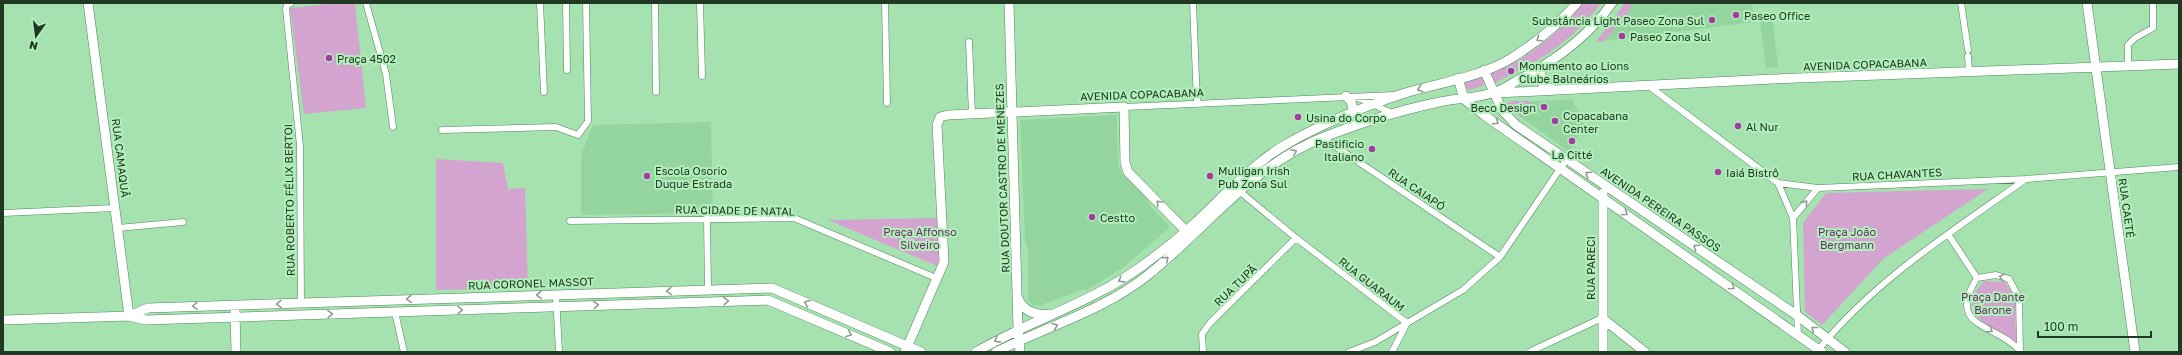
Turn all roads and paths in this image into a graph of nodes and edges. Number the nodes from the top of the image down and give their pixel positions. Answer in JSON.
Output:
{"nodes":[{"id":1,"x":88,"y":3,"type":"edge"},
{"id":2,"x":291,"y":3,"type":"edge"},
{"id":3,"x":366,"y":3,"type":"edge"},
{"id":4,"x":540,"y":3,"type":"edge"},
{"id":5,"x":566,"y":3,"type":"edge"},
{"id":6,"x":586,"y":3,"type":"edge"},
{"id":7,"x":655,"y":3,"type":"edge"},
{"id":8,"x":700,"y":3,"type":"edge"},
{"id":9,"x":886,"y":3,"type":"edge"},
{"id":10,"x":1009,"y":3,"type":"edge"},
{"id":11,"x":1194,"y":3,"type":"edge"},
{"id":12,"x":1577,"y":3,"type":"edge"},
{"id":13,"x":1612,"y":3,"type":"edge"},
{"id":14,"x":1961,"y":3,"type":"edge"},
{"id":15,"x":2087,"y":3,"type":"edge"},
{"id":16,"x":2153,"y":3,"type":"edge"},
{"id":17,"x":969,"y":42,"type":"dead end"},
{"id":18,"x":2179,"y":64,"type":"edge"},
{"id":19,"x":2128,"y":66,"type":"junction"},
{"id":20,"x":2095,"y":68,"type":"junction"},
{"id":21,"x":1540,"y":69,"type":"junction"},
{"id":22,"x":567,"y":70,"type":"dead end"},
{"id":23,"x":1484,"y":70,"type":"junction"},
{"id":24,"x":1969,"y":72,"type":"junction"},
{"id":25,"x":702,"y":76,"type":"dead end"},
{"id":26,"x":1458,"y":78,"type":"junction"},
{"id":27,"x":1648,"y":85,"type":"junction"},
{"id":28,"x":1552,"y":89,"type":"junction"},
{"id":29,"x":544,"y":92,"type":"dead end"},
{"id":30,"x":656,"y":92,"type":"dead end"},
{"id":31,"x":1494,"y":93,"type":"junction"},
{"id":32,"x":1401,"y":94,"type":"junction"},
{"id":33,"x":1346,"y":96,"type":"junction"},
{"id":34,"x":1464,"y":99,"type":"junction"},
{"id":35,"x":888,"y":103,"type":"dead end"},
{"id":36,"x":1197,"y":104,"type":"junction"},
{"id":37,"x":1374,"y":105,"type":"junction"},
{"id":38,"x":1124,"y":106,"type":"junction"},
{"id":39,"x":1012,"y":112,"type":"junction"},
{"id":40,"x":1354,"y":113,"type":"junction"},
{"id":41,"x":1394,"y":113,"type":"junction"},
{"id":42,"x":972,"y":114,"type":"junction"},
{"id":43,"x":392,"y":127,"type":"dead end"},
{"id":44,"x":1513,"y":128,"type":"junction"},
{"id":45,"x":442,"y":130,"type":"dead end"},
{"id":46,"x":1322,"y":138,"type":"junction"},
{"id":47,"x":1564,"y":164,"type":"junction"},
{"id":48,"x":2179,"y":167,"type":"edge"},
{"id":49,"x":2110,"y":172,"type":"junction"},
{"id":50,"x":2026,"y":179,"type":"junction"},
{"id":51,"x":1778,"y":183,"type":"junction"},
{"id":52,"x":1604,"y":185,"type":"junction"},
{"id":53,"x":1818,"y":188,"type":"junction"},
{"id":54,"x":1238,"y":190,"type":"junction"},
{"id":55,"x":1602,"y":197,"type":"junction"},
{"id":56,"x":115,"y":208,"type":"junction"},
{"id":57,"x":3,"y":213,"type":"edge"},
{"id":58,"x":707,"y":218,"type":"junction"},
{"id":59,"x":1793,"y":218,"type":"junction"},
{"id":60,"x":570,"y":221,"type":"dead end"},
{"id":61,"x":183,"y":222,"type":"dead end"},
{"id":62,"x":118,"y":228,"type":"junction"},
{"id":63,"x":1186,"y":231,"type":"junction"},
{"id":64,"x":1948,"y":234,"type":"junction"},
{"id":65,"x":1296,"y":238,"type":"junction"},
{"id":66,"x":1179,"y":248,"type":"junction"},
{"id":67,"x":1710,"y":256,"type":"junction"},
{"id":68,"x":1500,"y":257,"type":"junction"},
{"id":69,"x":1702,"y":266,"type":"junction"},
{"id":70,"x":936,"y":278,"type":"junction"},
{"id":71,"x":1977,"y":278,"type":"junction"},
{"id":72,"x":708,"y":290,"type":"junction"},
{"id":73,"x":556,"y":295,"type":"junction"},
{"id":74,"x":1017,"y":297,"type":"junction"},
{"id":75,"x":301,"y":303,"type":"junction"},
{"id":76,"x":234,"y":305,"type":"junction"},
{"id":77,"x":557,"y":307,"type":"junction"},
{"id":78,"x":395,"y":312,"type":"junction"},
{"id":79,"x":1056,"y":313,"type":"junction"},
{"id":80,"x":129,"y":316,"type":"junction"},
{"id":81,"x":1798,"y":316,"type":"junction"},
{"id":82,"x":235,"y":318,"type":"junction"},
{"id":83,"x":1602,"y":318,"type":"junction"},
{"id":84,"x":3,"y":320,"type":"edge"},
{"id":85,"x":1407,"y":323,"type":"junction"},
{"id":86,"x":1018,"y":329,"type":"junction"},
{"id":87,"x":1798,"y":334,"type":"junction"},
{"id":88,"x":1827,"y":339,"type":"junction"},
{"id":89,"x":1019,"y":340,"type":"junction"},
{"id":90,"x":906,"y":349,"type":"edge"},
{"id":91,"x":1820,"y":351,"type":"edge"},
{"id":92,"x":2021,"y":351,"type":"edge"},
{"id":93,"x":236,"y":352,"type":"edge"},
{"id":94,"x":404,"y":352,"type":"edge"},
{"id":95,"x":559,"y":352,"type":"edge"},
{"id":96,"x":890,"y":352,"type":"edge"},
{"id":97,"x":921,"y":352,"type":"edge"},
{"id":98,"x":976,"y":352,"type":"edge"},
{"id":99,"x":997,"y":352,"type":"edge"},
{"id":100,"x":1020,"y":352,"type":"edge"},
{"id":101,"x":1203,"y":352,"type":"edge"},
{"id":102,"x":1348,"y":352,"type":"edge"},
{"id":103,"x":1392,"y":352,"type":"edge"},
{"id":104,"x":1529,"y":352,"type":"edge"},
{"id":105,"x":1603,"y":352,"type":"edge"},
{"id":106,"x":1645,"y":352,"type":"edge"},
{"id":107,"x":1845,"y":352,"type":"edge"},
{"id":108,"x":2135,"y":352,"type":"edge"}],
"edges":[{"from":1,"to":56,"type":"street","name":"RUA CAMAQUÃ"},
{"from":2,"to":75,"type":"street","name":"RUA ROBERTO FÉLIX BERTOI"},
{"from":3,"to":43,"type":"street"},
{"from":4,"to":29,"type":"street"},
{"from":5,"to":22,"type":"street"},
{"from":6,"to":45,"type":"street"},
{"from":7,"to":30,"type":"street"},
{"from":8,"to":25,"type":"street"},
{"from":9,"to":35,"type":"street"},
{"from":10,"to":39,"type":"street","name":"RUA DOUTOR CASTRO DE MENEZES"},
{"from":11,"to":36,"type":"street"},
{"from":12,"to":23,"type":"street","one_way":true},
{"from":13,"to":21,"type":"street"},
{"from":14,"to":24,"type":"street"},
{"from":15,"to":20,"type":"street","name":"RUA CAETÉ"},
{"from":16,"to":19,"type":"street"},
{"from":17,"to":42,"type":"street"},
{"from":18,"to":19,"type":"street","name":"AVENIDA COPACABANA"},
{"from":19,"to":20,"type":"street","name":"AVENIDA COPACABANA"},
{"from":20,"to":24,"type":"street","name":"AVENIDA COPACABANA"},
{"from":20,"to":49,"type":"street","name":"RUA CAETÉ"},
{"from":21,"to":28,"type":"street"},
{"from":21,"to":31,"type":"street"},
{"from":23,"to":26,"type":"street"},
{"from":23,"to":31,"type":"street","name":"AVENIDA PEREIRA PASSOS"},
{"from":24,"to":27,"type":"street","name":"AVENIDA COPACABANA"},
{"from":26,"to":32,"type":"street","one_way":true},
{"from":26,"to":34,"type":"street"},
{"from":27,"to":28,"type":"street","name":"AVENIDA COPACABANA"},
{"from":27,"to":51,"type":"street","name":"RUA CHAVANTES"},
{"from":28,"to":31,"type":"street","name":"AVENIDA COPACABANA"},
{"from":31,"to":34,"type":"street"},
{"from":31,"to":44,"type":"street","name":"AVENIDA PEREIRA PASSOS"},
{"from":32,"to":33,"type":"street","name":"AVENIDA COPACABANA"},
{"from":32,"to":37,"type":"street"},
{"from":33,"to":36,"type":"street","name":"AVENIDA COPACABANA"},
{"from":33,"to":37,"type":"street","name":"AVENIDA COPACABANA"},
{"from":33,"to":40,"type":"street"},
{"from":34,"to":41,"type":"street"},
{"from":34,"to":44,"type":"street","name":"AVENIDA PEREIRA PASSOS","one_way":true},
{"from":36,"to":38,"type":"street","name":"AVENIDA COPACABANA"},
{"from":37,"to":40,"type":"street"},
{"from":37,"to":41,"type":"street","name":"AVENIDA COPACABANA"},
{"from":38,"to":39,"type":"street","name":"AVENIDA COPACABANA"},
{"from":63,"to":38,"type":"street","one_way":true},
{"from":39,"to":42,"type":"street","name":"AVENIDA COPACABANA"},
{"from":39,"to":74,"type":"street","name":"RUA DOUTOR CASTRO DE MENEZES"},
{"from":40,"to":63,"type":"street"},
{"from":41,"to":46,"type":"street"},
{"from":42,"to":70,"type":"street","name":"AVENIDA COPACABANA"},
{"from":44,"to":47,"type":"street","name":"AVENIDA PEREIRA PASSOS"},
{"from":54,"to":46,"type":"street","one_way":true},
{"from":46,"to":68,"type":"street","name":"RUA CAIAPÓ"},
{"from":52,"to":47,"type":"street","name":"AVENIDA PEREIRA PASSOS","one_way":true},
{"from":47,"to":55,"type":"street","name":"AVENIDA PEREIRA PASSOS"},
{"from":47,"to":68,"type":"street","name":"RUA GUARAUM"},
{"from":48,"to":49,"type":"street","name":"RUA CHAVANTES"},
{"from":49,"to":50,"type":"street","name":"RUA CHAVANTES"},
{"from":49,"to":108,"type":"street","name":"RUA CAETÉ"},
{"from":50,"to":53,"type":"street","name":"RUA CHAVANTES"},
{"from":50,"to":64,"type":"street"},
{"from":51,"to":53,"type":"street","name":"RUA CHAVANTES"},
{"from":51,"to":59,"type":"street"},
{"from":52,"to":55,"type":"street","name":"RUA PARECI"},
{"from":67,"to":52,"type":"street","name":"AVENIDA PEREIRA PASSOS","one_way":true},
{"from":59,"to":53,"type":"street","one_way":true},
{"from":54,"to":65,"type":"street","name":"RUA GUARAUM"},
{"from":54,"to":66,"type":"street"},
{"from":55,"to":69,"type":"street","name":"AVENIDA PEREIRA PASSOS","one_way":true},
{"from":55,"to":83,"type":"street","name":"RUA PARECI"},
{"from":56,"to":57,"type":"street"},
{"from":56,"to":62,"type":"street","name":"RUA CAMAQUÃ"},
{"from":58,"to":60,"type":"street","name":"RUA CIDADE DE NATAL"},
{"from":58,"to":70,"type":"street","name":"RUA CIDADE DE NATAL"},
{"from":58,"to":72,"type":"street"},
{"from":59,"to":81,"type":"street"},
{"from":61,"to":62,"type":"street"},
{"from":62,"to":80,"type":"street","name":"RUA CAMAQUÃ"},
{"from":63,"to":66,"type":"street"},
{"from":63,"to":79,"type":"street","one_way":true},
{"from":64,"to":71,"type":"street"},
{"from":64,"to":88,"type":"street"},
{"from":65,"to":85,"type":"street","name":"RUA GUARAUM"},
{"from":65,"to":101,"type":"street","name":"RUA TUPÃ"},
{"from":89,"to":66,"type":"street","one_way":true},
{"from":67,"to":69,"type":"street"},
{"from":67,"to":81,"type":"street","name":"AVENIDA PEREIRA PASSOS"},
{"from":68,"to":85,"type":"street","name":"RUA GUARAUM"},
{"from":69,"to":87,"type":"street","name":"AVENIDA PEREIRA PASSOS","one_way":true},
{"from":70,"to":90,"type":"street"},
{"from":71,"to":92,"type":"street","one_way":true},
{"from":92,"to":71,"type":"street","one_way":true},
{"from":72,"to":73,"type":"street","name":"RUA CORONEL MASSOT","one_way":true},
{"from":90,"to":72,"type":"street","name":"RUA CORONEL MASSOT","one_way":true},
{"from":73,"to":75,"type":"street","name":"RUA CORONEL MASSOT","one_way":true},
{"from":73,"to":77,"type":"street"},
{"from":74,"to":79,"type":"street"},
{"from":74,"to":86,"type":"street","name":"RUA DOUTOR CASTRO DE MENEZES"},
{"from":75,"to":76,"type":"street","name":"RUA CORONEL MASSOT","one_way":true},
{"from":76,"to":80,"type":"street","name":"RUA CORONEL MASSOT","one_way":true},
{"from":76,"to":82,"type":"street"},
{"from":78,"to":77,"type":"street","name":"RUA CORONEL MASSOT","one_way":true},
{"from":77,"to":95,"type":"street"},
{"from":77,"to":96,"type":"street","name":"RUA CORONEL MASSOT","one_way":true},
{"from":82,"to":78,"type":"street","name":"RUA CORONEL MASSOT","one_way":true},
{"from":78,"to":94,"type":"street"},
{"from":79,"to":86,"type":"street"},
{"from":80,"to":82,"type":"street","name":"RUA CORONEL MASSOT"},
{"from":80,"to":84,"type":"street","name":"RUA CORONEL MASSOT"},
{"from":81,"to":87,"type":"street"},
{"from":88,"to":81,"type":"street","name":"AVENIDA PEREIRA PASSOS","one_way":true},
{"from":82,"to":93,"type":"street"},
{"from":83,"to":104,"type":"street"},
{"from":83,"to":105,"type":"street","name":"RUA PARECI"},
{"from":83,"to":106,"type":"street"},
{"from":85,"to":102,"type":"street"},
{"from":85,"to":103,"type":"street"},
{"from":86,"to":89,"type":"street","name":"RUA DOUTOR CASTRO DE MENEZES"},
{"from":86,"to":98,"type":"street","one_way":true},
{"from":87,"to":91,"type":"street","name":"AVENIDA PEREIRA PASSOS"},
{"from":88,"to":91,"type":"street"},
{"from":88,"to":107,"type":"street","name":"AVENIDA PEREIRA PASSOS"},
{"from":89,"to":99,"type":"street"},
{"from":89,"to":100,"type":"street","name":"RUA DOUTOR CASTRO DE MENEZES"},
{"from":90,"to":97,"type":"street","name":"RUA CORONEL MASSOT"},
{"from":99,"to":100,"type":"street"}]}
